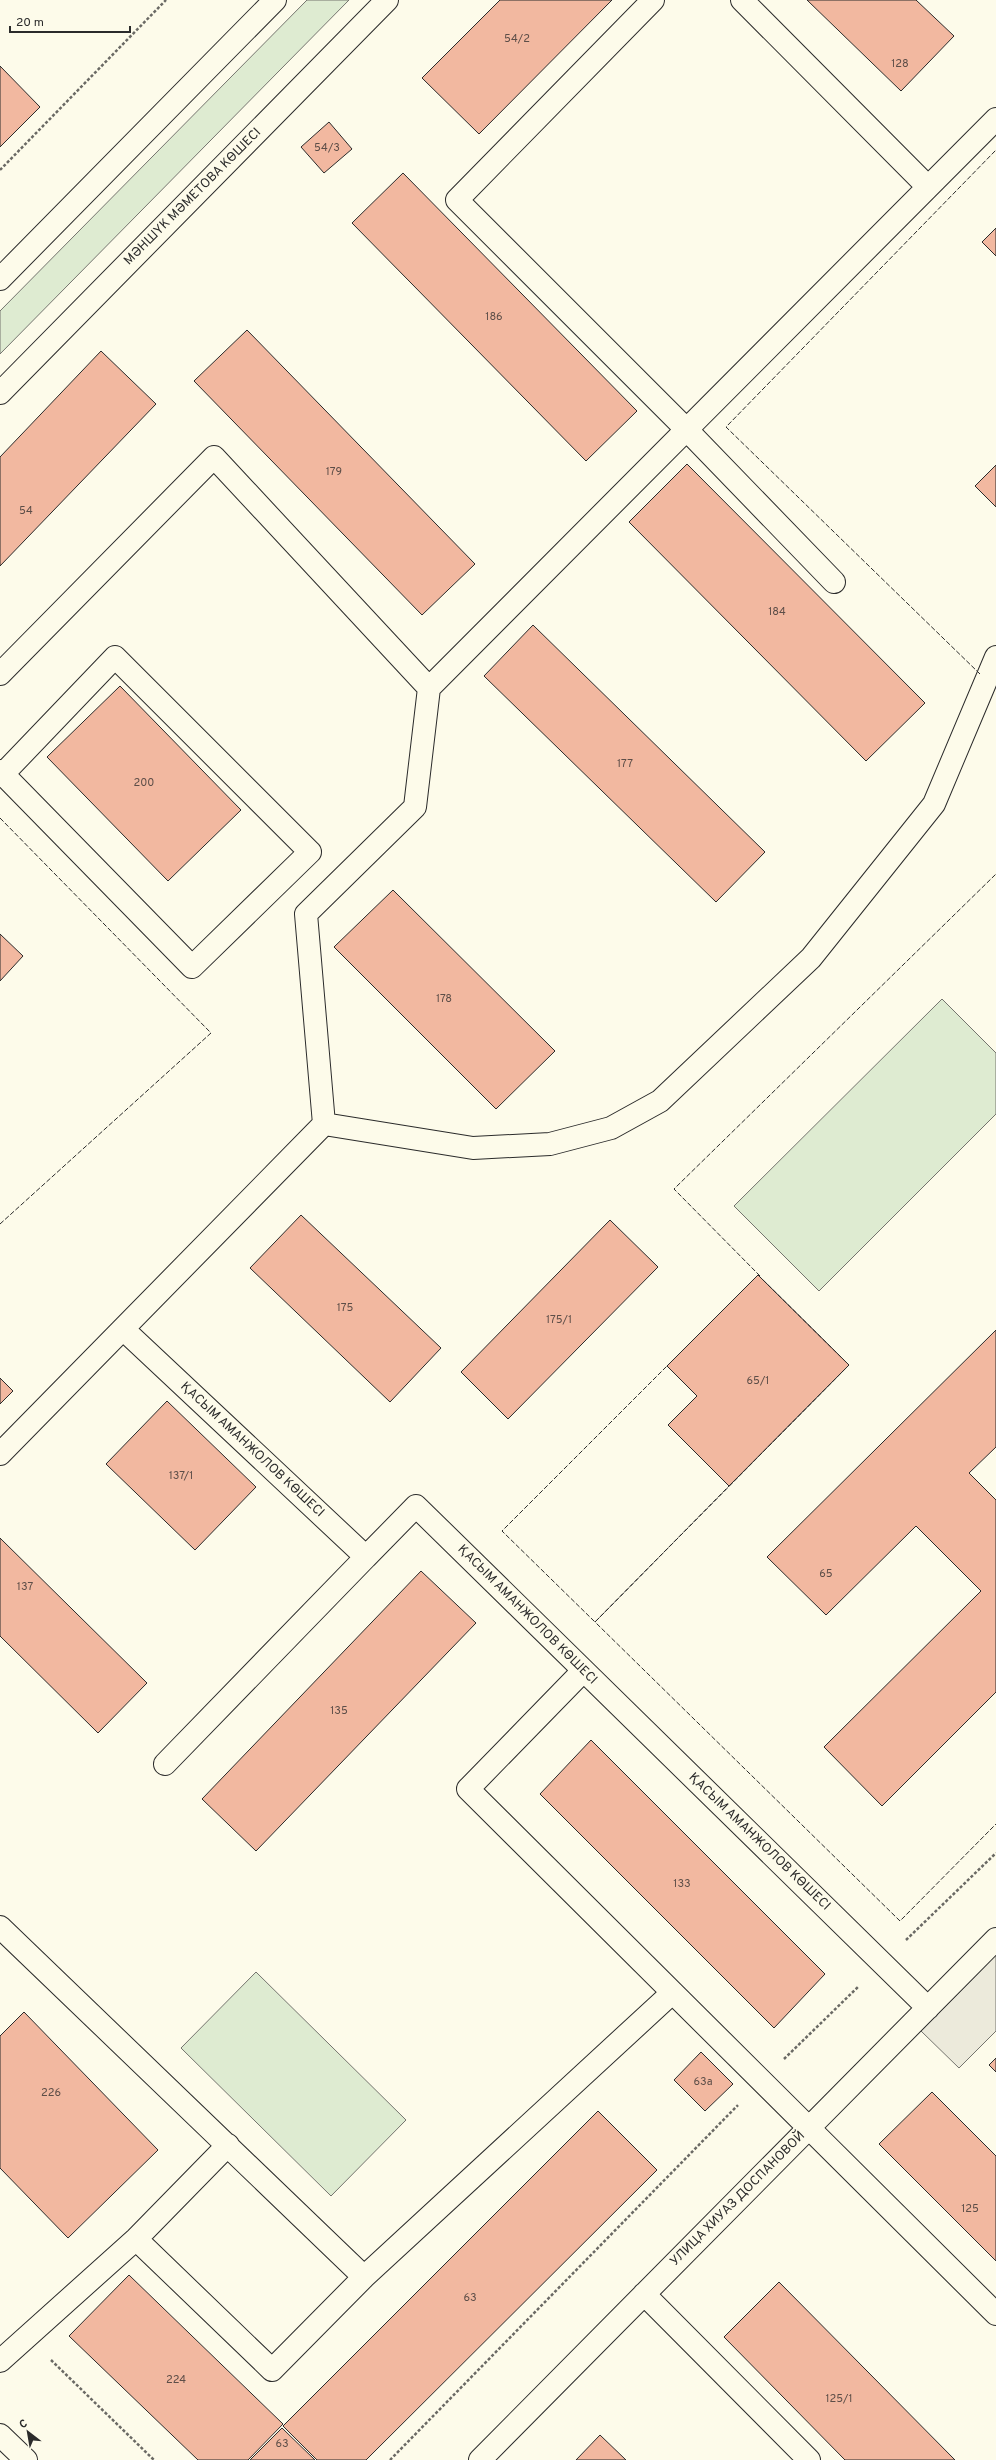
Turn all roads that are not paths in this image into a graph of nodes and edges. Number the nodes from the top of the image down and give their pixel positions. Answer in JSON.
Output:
{"nodes":[{"id":1,"x":275,"y":0,"type":"edge"},
{"id":2,"x":387,"y":0,"type":"edge"},
{"id":3,"x":653,"y":0,"type":"edge"},
{"id":4,"x":742,"y":0,"type":"edge"},
{"id":5,"x":996,"y":119,"type":"edge"},
{"id":6,"x":928,"y":187,"type":"junction"},
{"id":7,"x":0,"y":279,"type":"edge"},
{"id":8,"x":0,"y":393,"type":"edge"},
{"id":9,"x":686,"y":429,"type":"junction"},
{"id":10,"x":834,"y":582,"type":"dead end"},
{"id":11,"x":996,"y":657,"type":"edge"},
{"id":12,"x":0,"y":674,"type":"edge"},
{"id":13,"x":429,"y":688,"type":"junction"},
{"id":14,"x":1,"y":772,"type":"edge"},
{"id":15,"x":324,"y":1124,"type":"junction"},
{"id":16,"x":123,"y":1329,"type":"junction"},
{"id":17,"x":0,"y":1454,"type":"edge"},
{"id":18,"x":366,"y":1557,"type":"junction"},
{"id":19,"x":583,"y":1671,"type":"junction"},
{"id":20,"x":165,"y":1764,"type":"dead end"},
{"id":21,"x":0,"y":1927,"type":"edge"},
{"id":22,"x":996,"y":1939,"type":"edge"},
{"id":23,"x":672,"y":1993,"type":"junction"},
{"id":24,"x":928,"y":2008,"type":"junction"},
{"id":25,"x":808,"y":2128,"type":"junction"},
{"id":26,"x":228,"y":2145,"type":"junction"},
{"id":27,"x":136,"y":2239,"type":"junction"},
{"id":28,"x":364,"y":2278,"type":"junction"},
{"id":29,"x":644,"y":2294,"type":"junction"},
{"id":30,"x":996,"y":2314,"type":"edge"},
{"id":31,"x":0,"y":2362,"type":"edge"},
{"id":32,"x":0,"y":2435,"type":"edge"},
{"id":33,"x":26,"y":2460,"type":"edge"},
{"id":34,"x":480,"y":2460,"type":"edge"},
{"id":35,"x":808,"y":2460,"type":"edge"}],
"edges":[{"from":1,"to":7,"type":"street"},
{"from":2,"to":8,"type":"street","name":"МӘНШҮК МӘМЕТОВА КӨШЕСІ"},
{"from":3,"to":9,"type":"street"},
{"from":4,"to":6,"type":"street"},
{"from":5,"to":6,"type":"street"},
{"from":6,"to":9,"type":"street"},
{"from":9,"to":10,"type":"street"},
{"from":9,"to":13,"type":"street"},
{"from":11,"to":15,"type":"street"},
{"from":12,"to":13,"type":"street"},
{"from":13,"to":15,"type":"street"},
{"from":14,"to":14,"type":"street"},
{"from":15,"to":16,"type":"street"},
{"from":16,"to":17,"type":"street"},
{"from":16,"to":18,"type":"street","name":"ҚАСЫМ АМАНЖОЛОВ КӨШЕСІ"},
{"from":18,"to":19,"type":"street","name":"ҚАСЫМ АМАНЖОЛОВ КӨШЕСІ"},
{"from":18,"to":20,"type":"street"},
{"from":19,"to":23,"type":"street"},
{"from":19,"to":24,"type":"street","name":"ҚАСЫМ АМАНЖОЛОВ КӨШЕСІ"},
{"from":21,"to":26,"type":"street"},
{"from":22,"to":24,"type":"street","name":"УЛИЦА ХИУАЗ ДОСПАНОВОЙ"},
{"from":23,"to":25,"type":"street"},
{"from":23,"to":28,"type":"street"},
{"from":24,"to":25,"type":"street","name":"УЛИЦА ХИУАЗ ДОСПАНОВОЙ"},
{"from":25,"to":29,"type":"street","name":"УЛИЦА ХИУАЗ ДОСПАНОВОЙ"},
{"from":25,"to":30,"type":"street"},
{"from":26,"to":27,"type":"street"},
{"from":26,"to":28,"type":"street"},
{"from":27,"to":28,"type":"street"},
{"from":27,"to":31,"type":"street"},
{"from":29,"to":34,"type":"street","name":"УЛИЦА ХИУАЗ ДОСПАНОВОЙ"},
{"from":29,"to":35,"type":"street"},
{"from":32,"to":33,"type":"street"}]}
